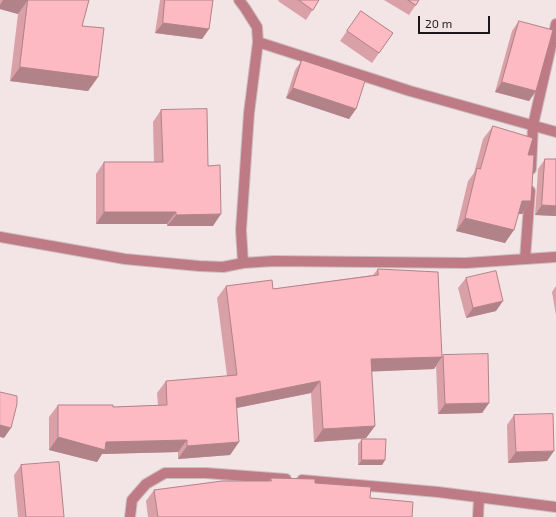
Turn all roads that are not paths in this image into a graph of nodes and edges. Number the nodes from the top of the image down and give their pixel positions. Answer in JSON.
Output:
{"nodes":[{"id":1,"x":238,"y":0,"type":"edge"},
{"id":2,"x":556,"y":24,"type":"edge"},
{"id":3,"x":258,"y":42,"type":"junction"},
{"id":4,"x":533,"y":125,"type":"junction"},
{"id":5,"x":556,"y":132,"type":"edge"},
{"id":6,"x":0,"y":237,"type":"edge"},
{"id":7,"x":556,"y":257,"type":"edge"},
{"id":8,"x":525,"y":259,"type":"junction"},
{"id":9,"x":243,"y":262,"type":"junction"},
{"id":10,"x":479,"y":498,"type":"junction"},
{"id":11,"x":556,"y":508,"type":"edge"},
{"id":12,"x":130,"y":517,"type":"edge"},
{"id":13,"x":478,"y":517,"type":"edge"}],
"edges":[{"from":1,"to":3,"type":"street"},
{"from":2,"to":4,"type":"street"},
{"from":3,"to":4,"type":"street"},
{"from":3,"to":9,"type":"street"},
{"from":4,"to":5,"type":"street"},
{"from":4,"to":8,"type":"street"},
{"from":6,"to":9,"type":"street"},
{"from":7,"to":8,"type":"street"},
{"from":8,"to":9,"type":"street"},
{"from":10,"to":11,"type":"street"},
{"from":10,"to":12,"type":"street"},
{"from":10,"to":13,"type":"street"}]}
